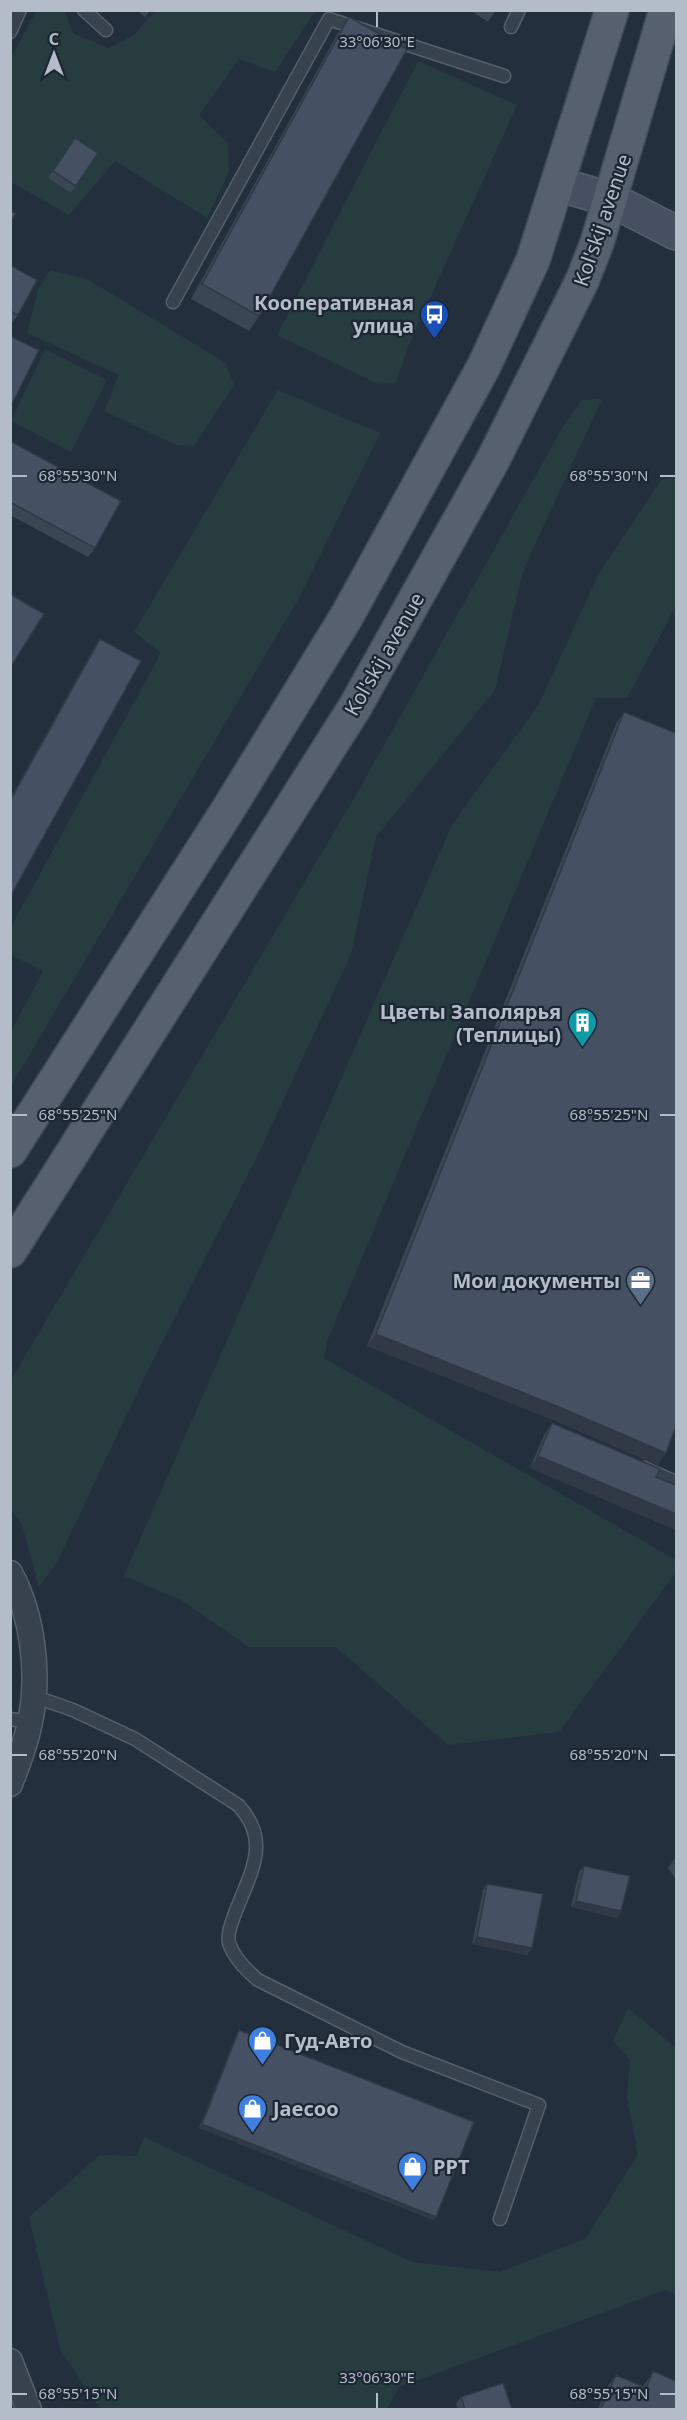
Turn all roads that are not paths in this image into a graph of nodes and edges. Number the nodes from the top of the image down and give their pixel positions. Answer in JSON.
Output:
{"nodes":[{"id":1,"x":20,"y":10,"type":"edge"},
{"id":2,"x":84,"y":10,"type":"edge"},
{"id":3,"x":519,"y":10,"type":"edge"},
{"id":4,"x":612,"y":10,"type":"edge"},
{"id":5,"x":666,"y":10,"type":"edge"},
{"id":6,"x":511,"y":27,"type":"dead end"},
{"id":7,"x":106,"y":30,"type":"dead end"},
{"id":8,"x":10,"y":32,"type":"edge"},
{"id":9,"x":504,"y":76,"type":"dead end"},
{"id":10,"x":558,"y":184,"type":"junction"},
{"id":11,"x":612,"y":200,"type":"junction"},
{"id":12,"x":676,"y":233,"type":"edge"},
{"id":13,"x":172,"y":302,"type":"dead end"},
{"id":14,"x":10,"y":1151,"type":"edge"},
{"id":15,"x":10,"y":1251,"type":"edge"},
{"id":16,"x":634,"y":1464,"type":"edge"},
{"id":17,"x":676,"y":1482,"type":"edge"},
{"id":18,"x":10,"y":1573,"type":"edge"},
{"id":19,"x":33,"y":1696,"type":"junction"},
{"id":20,"x":20,"y":1721,"type":"edge"},
{"id":21,"x":10,"y":1784,"type":"edge"},
{"id":22,"x":500,"y":2219,"type":"dead end"},
{"id":23,"x":10,"y":2361,"type":"edge"},
{"id":24,"x":28,"y":2409,"type":"edge"}],
"edges":[{"from":1,"to":8,"type":"lane"},
{"from":2,"to":7,"type":"lane"},
{"from":3,"to":6,"type":"lane"},
{"from":4,"to":10,"type":"main road"},
{"from":5,"to":11,"type":"main road","name":"Kol'skij avenue"},
{"from":9,"to":13,"type":"lane"},
{"from":10,"to":11,"type":"main road"},
{"from":10,"to":14,"type":"main road"},
{"from":11,"to":12,"type":"main road"},
{"from":11,"to":15,"type":"main road","name":"Kol'skij avenue"},
{"from":16,"to":17,"type":"lane"},
{"from":18,"to":19,"type":"street"},
{"from":19,"to":20,"type":"street"},
{"from":19,"to":22,"type":"lane"},
{"from":20,"to":21,"type":"street"},
{"from":23,"to":24,"type":"street"}]}
